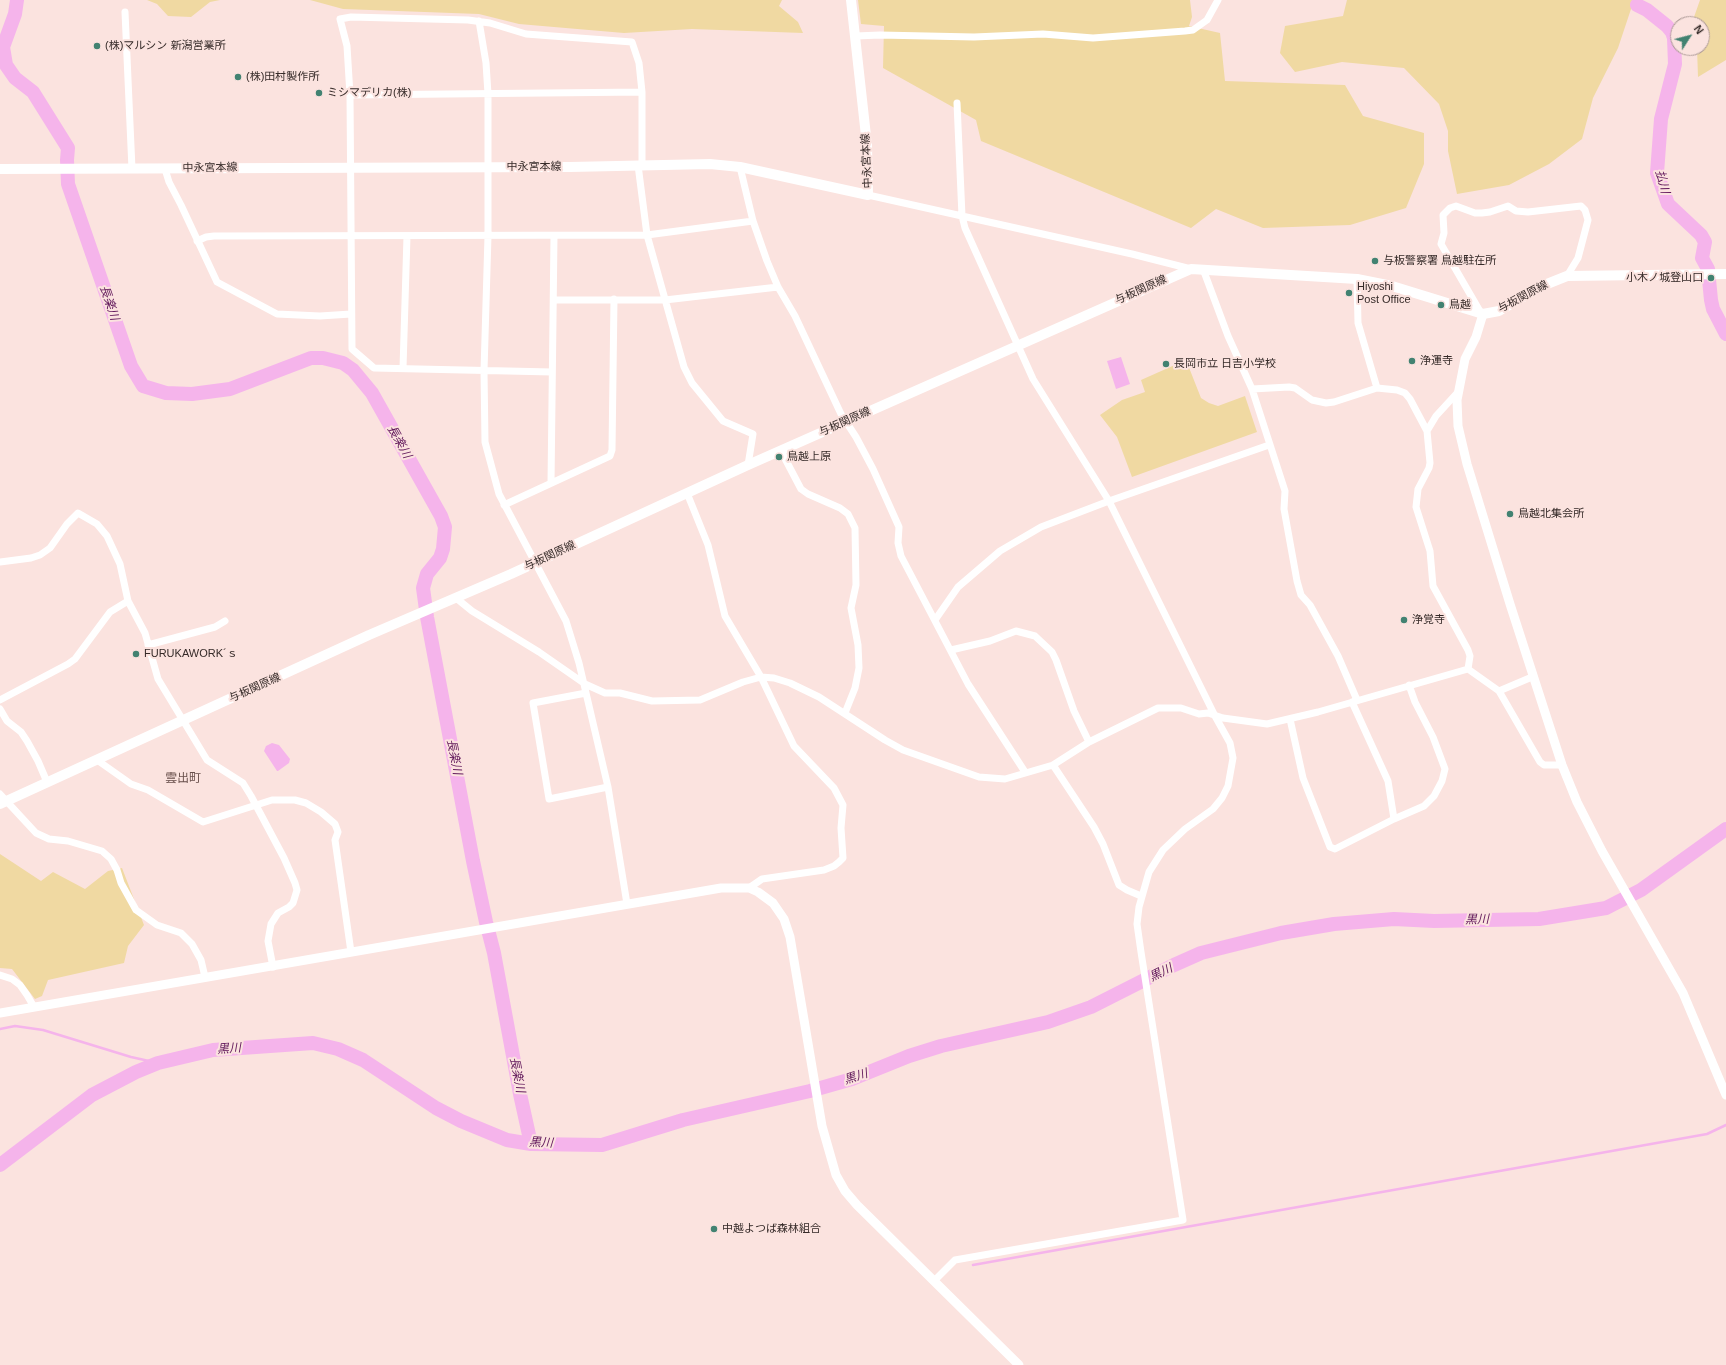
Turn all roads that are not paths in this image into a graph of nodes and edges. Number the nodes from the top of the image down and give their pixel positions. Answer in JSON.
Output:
{"nodes":[{"id":1,"x":851,"y":0,"type":"edge"},
{"id":2,"x":1218,"y":0,"type":"edge"},
{"id":3,"x":125,"y":12,"type":"dead end"},
{"id":4,"x":478,"y":21,"type":"junction"},
{"id":5,"x":856,"y":36,"type":"junction"},
{"id":6,"x":642,"y":92,"type":"junction"},
{"id":7,"x":488,"y":94,"type":"junction"},
{"id":8,"x":350,"y":95,"type":"junction"},
{"id":9,"x":957,"y":103,"type":"dead end"},
{"id":10,"x":640,"y":165,"type":"junction"},
{"id":11,"x":488,"y":167,"type":"junction"},
{"id":12,"x":740,"y":167,"type":"junction"},
{"id":13,"x":350,"y":168,"type":"junction"},
{"id":14,"x":0,"y":169,"type":"edge"},
{"id":15,"x":132,"y":169,"type":"junction"},
{"id":16,"x":165,"y":169,"type":"junction"},
{"id":17,"x":868,"y":195,"type":"junction"},
{"id":18,"x":962,"y":216,"type":"junction"},
{"id":19,"x":753,"y":221,"type":"junction"},
{"id":20,"x":646,"y":235,"type":"junction"},
{"id":21,"x":407,"y":236,"type":"junction"},
{"id":22,"x":488,"y":236,"type":"junction"},
{"id":23,"x":554,"y":236,"type":"junction"},
{"id":24,"x":351,"y":237,"type":"junction"},
{"id":25,"x":197,"y":241,"type":"junction"},
{"id":26,"x":1191,"y":269,"type":"junction"},
{"id":27,"x":1203,"y":269,"type":"junction"},
{"id":28,"x":1726,"y":274,"type":"edge"},
{"id":29,"x":1567,"y":276,"type":"junction"},
{"id":30,"x":1357,"y":279,"type":"junction"},
{"id":31,"x":778,"y":287,"type":"junction"},
{"id":32,"x":554,"y":300,"type":"junction"},
{"id":33,"x":614,"y":300,"type":"junction"},
{"id":34,"x":665,"y":300,"type":"junction"},
{"id":35,"x":351,"y":314,"type":"junction"},
{"id":36,"x":1482,"y":314,"type":"junction"},
{"id":37,"x":1017,"y":346,"type":"junction"},
{"id":38,"x":403,"y":368,"type":"junction"},
{"id":39,"x":484,"y":371,"type":"junction"},
{"id":40,"x":552,"y":372,"type":"junction"},
{"id":41,"x":1252,"y":388,"type":"junction"},
{"id":42,"x":1377,"y":388,"type":"junction"},
{"id":43,"x":1458,"y":392,"type":"junction"},
{"id":44,"x":846,"y":421,"type":"junction"},
{"id":45,"x":1427,"y":431,"type":"junction"},
{"id":46,"x":1269,"y":445,"type":"junction"},
{"id":47,"x":781,"y":451,"type":"junction"},
{"id":48,"x":748,"y":465,"type":"junction"},
{"id":49,"x":552,"y":483,"type":"junction"},
{"id":50,"x":687,"y":493,"type":"junction"},
{"id":51,"x":1109,"y":501,"type":"junction"},
{"id":52,"x":504,"y":505,"type":"junction"},
{"id":53,"x":0,"y":562,"type":"edge"},
{"id":54,"x":536,"y":563,"type":"junction"},
{"id":55,"x":456,"y":598,"type":"junction"},
{"id":56,"x":128,"y":601,"type":"junction"},
{"id":57,"x":934,"y":620,"type":"junction"},
{"id":58,"x":225,"y":621,"type":"dead end"},
{"id":59,"x":148,"y":645,"type":"junction"},
{"id":60,"x":952,"y":650,"type":"junction"},
{"id":61,"x":1468,"y":669,"type":"junction"},
{"id":62,"x":761,"y":677,"type":"junction"},
{"id":63,"x":1532,"y":677,"type":"junction"},
{"id":64,"x":585,"y":684,"type":"junction"},
{"id":65,"x":1409,"y":685,"type":"junction"},
{"id":66,"x":1499,"y":691,"type":"junction"},
{"id":67,"x":586,"y":693,"type":"junction"},
{"id":68,"x":1355,"y":701,"type":"junction"},
{"id":69,"x":0,"y":702,"type":"edge"},
{"id":70,"x":845,"y":713,"type":"junction"},
{"id":71,"x":1215,"y":716,"type":"junction"},
{"id":72,"x":1290,"y":719,"type":"junction"},
{"id":73,"x":184,"y":721,"type":"junction"},
{"id":74,"x":1089,"y":742,"type":"junction"},
{"id":75,"x":97,"y":760,"type":"junction"},
{"id":76,"x":1053,"y":765,"type":"junction"},
{"id":77,"x":1562,"y":765,"type":"junction"},
{"id":78,"x":1025,"y":772,"type":"junction"},
{"id":79,"x":47,"y":782,"type":"junction"},
{"id":80,"x":608,"y":787,"type":"junction"},
{"id":81,"x":2,"y":799,"type":"edge"},
{"id":82,"x":256,"y":806,"type":"junction"},
{"id":83,"x":1394,"y":819,"type":"junction"},
{"id":84,"x":749,"y":888,"type":"junction"},
{"id":85,"x":1141,"y":896,"type":"junction"},
{"id":86,"x":627,"y":904,"type":"junction"},
{"id":87,"x":351,"y":952,"type":"junction"},
{"id":88,"x":273,"y":966,"type":"junction"},
{"id":89,"x":0,"y":975,"type":"edge"},
{"id":90,"x":206,"y":978,"type":"junction"},
{"id":91,"x":34,"y":1007,"type":"junction"},
{"id":92,"x":0,"y":1014,"type":"edge"},
{"id":93,"x":1726,"y":1095,"type":"edge"},
{"id":94,"x":934,"y":1281,"type":"junction"},
{"id":95,"x":1019,"y":1365,"type":"edge"}],
"edges":[{"from":1,"to":5,"type":"main road","name":"中永宮本線"},
{"from":2,"to":5,"type":"street"},
{"from":3,"to":15,"type":"street"},
{"from":4,"to":6,"type":"street"},
{"from":4,"to":7,"type":"street"},
{"from":4,"to":8,"type":"street"},
{"from":5,"to":17,"type":"main road","name":"中永宮本線"},
{"from":6,"to":7,"type":"street"},
{"from":6,"to":10,"type":"street"},
{"from":7,"to":8,"type":"street"},
{"from":7,"to":11,"type":"street"},
{"from":8,"to":13,"type":"street"},
{"from":9,"to":18,"type":"street"},
{"from":10,"to":11,"type":"main road","name":"中永宮本線"},
{"from":10,"to":12,"type":"main road","name":"中永宮本線"},
{"from":10,"to":20,"type":"street"},
{"from":11,"to":13,"type":"main road","name":"中永宮本線"},
{"from":11,"to":22,"type":"street"},
{"from":12,"to":17,"type":"main road","name":"中永宮本線"},
{"from":12,"to":19,"type":"street"},
{"from":13,"to":16,"type":"main road","name":"中永宮本線"},
{"from":13,"to":24,"type":"street"},
{"from":14,"to":15,"type":"main road","name":"中永宮本線"},
{"from":15,"to":16,"type":"main road","name":"中永宮本線"},
{"from":16,"to":25,"type":"street"},
{"from":17,"to":18,"type":"street"},
{"from":18,"to":26,"type":"street"},
{"from":18,"to":37,"type":"street"},
{"from":19,"to":20,"type":"street"},
{"from":19,"to":31,"type":"street"},
{"from":20,"to":23,"type":"street"},
{"from":20,"to":34,"type":"street"},
{"from":21,"to":22,"type":"street"},
{"from":21,"to":24,"type":"street"},
{"from":21,"to":38,"type":"street"},
{"from":22,"to":23,"type":"street"},
{"from":22,"to":39,"type":"street"},
{"from":23,"to":32,"type":"street"},
{"from":24,"to":25,"type":"street"},
{"from":24,"to":35,"type":"street"},
{"from":25,"to":35,"type":"street"},
{"from":26,"to":27,"type":"main road","name":"与板関原線"},
{"from":26,"to":37,"type":"main road","name":"与板関原線"},
{"from":27,"to":30,"type":"main road","name":"与板関原線"},
{"from":27,"to":41,"type":"street"},
{"from":28,"to":29,"type":"main road","name":"与板関原線"},
{"from":29,"to":36,"type":"main road","name":"与板関原線"},
{"from":29,"to":36,"type":"street"},
{"from":30,"to":36,"type":"main road","name":"与板関原線"},
{"from":30,"to":42,"type":"street"},
{"from":31,"to":34,"type":"street"},
{"from":31,"to":44,"type":"street"},
{"from":32,"to":33,"type":"street"},
{"from":32,"to":40,"type":"street"},
{"from":33,"to":34,"type":"street"},
{"from":33,"to":49,"type":"street"},
{"from":34,"to":48,"type":"street"},
{"from":35,"to":38,"type":"street"},
{"from":36,"to":43,"type":"street"},
{"from":37,"to":44,"type":"main road","name":"与板関原線"},
{"from":37,"to":51,"type":"street"},
{"from":38,"to":39,"type":"street"},
{"from":39,"to":40,"type":"street"},
{"from":39,"to":52,"type":"street"},
{"from":40,"to":49,"type":"street"},
{"from":41,"to":42,"type":"street"},
{"from":41,"to":46,"type":"street"},
{"from":42,"to":45,"type":"street"},
{"from":43,"to":45,"type":"street"},
{"from":43,"to":63,"type":"street"},
{"from":44,"to":47,"type":"main road","name":"与板関原線"},
{"from":44,"to":57,"type":"street"},
{"from":45,"to":61,"type":"street"},
{"from":46,"to":51,"type":"street"},
{"from":46,"to":68,"type":"street"},
{"from":47,"to":48,"type":"main road","name":"与板関原線"},
{"from":47,"to":70,"type":"street"},
{"from":48,"to":50,"type":"main road","name":"与板関原線"},
{"from":49,"to":52,"type":"street"},
{"from":50,"to":54,"type":"main road","name":"与板関原線"},
{"from":50,"to":62,"type":"street"},
{"from":51,"to":57,"type":"street"},
{"from":51,"to":71,"type":"street"},
{"from":52,"to":54,"type":"street"},
{"from":53,"to":56,"type":"street"},
{"from":54,"to":55,"type":"main road","name":"与板関原線"},
{"from":54,"to":64,"type":"street"},
{"from":55,"to":64,"type":"street"},
{"from":55,"to":73,"type":"main road","name":"与板関原線"},
{"from":56,"to":59,"type":"street"},
{"from":56,"to":69,"type":"street"},
{"from":57,"to":60,"type":"street"},
{"from":58,"to":59,"type":"street"},
{"from":59,"to":73,"type":"street"},
{"from":60,"to":74,"type":"street"},
{"from":60,"to":78,"type":"street"},
{"from":61,"to":65,"type":"street"},
{"from":61,"to":66,"type":"street"},
{"from":62,"to":64,"type":"street"},
{"from":62,"to":70,"type":"street"},
{"from":62,"to":84,"type":"street"},
{"from":63,"to":66,"type":"street"},
{"from":63,"to":77,"type":"street"},
{"from":64,"to":67,"type":"street"},
{"from":65,"to":68,"type":"street"},
{"from":65,"to":83,"type":"street"},
{"from":66,"to":77,"type":"street"},
{"from":67,"to":80,"type":"street"},
{"from":67,"to":80,"type":"street"},
{"from":68,"to":72,"type":"street"},
{"from":68,"to":83,"type":"street"},
{"from":69,"to":79,"type":"street"},
{"from":70,"to":78,"type":"street"},
{"from":71,"to":72,"type":"street"},
{"from":71,"to":74,"type":"street"},
{"from":71,"to":85,"type":"street"},
{"from":72,"to":83,"type":"street"},
{"from":73,"to":75,"type":"main road","name":"与板関原線"},
{"from":73,"to":82,"type":"street"},
{"from":74,"to":76,"type":"street"},
{"from":75,"to":79,"type":"main road","name":"与板関原線"},
{"from":75,"to":82,"type":"street"},
{"from":76,"to":78,"type":"street"},
{"from":76,"to":85,"type":"street"},
{"from":77,"to":93,"type":"street"},
{"from":79,"to":81,"type":"main road","name":"与板関原線"},
{"from":80,"to":86,"type":"street"},
{"from":81,"to":90,"type":"street"},
{"from":82,"to":87,"type":"street"},
{"from":82,"to":88,"type":"street"},
{"from":84,"to":86,"type":"street"},
{"from":84,"to":94,"type":"street"},
{"from":85,"to":94,"type":"street"},
{"from":86,"to":87,"type":"street"},
{"from":87,"to":88,"type":"street"},
{"from":88,"to":90,"type":"street"},
{"from":89,"to":91,"type":"street"},
{"from":90,"to":91,"type":"street"},
{"from":91,"to":92,"type":"street"},
{"from":94,"to":95,"type":"street"}]}
